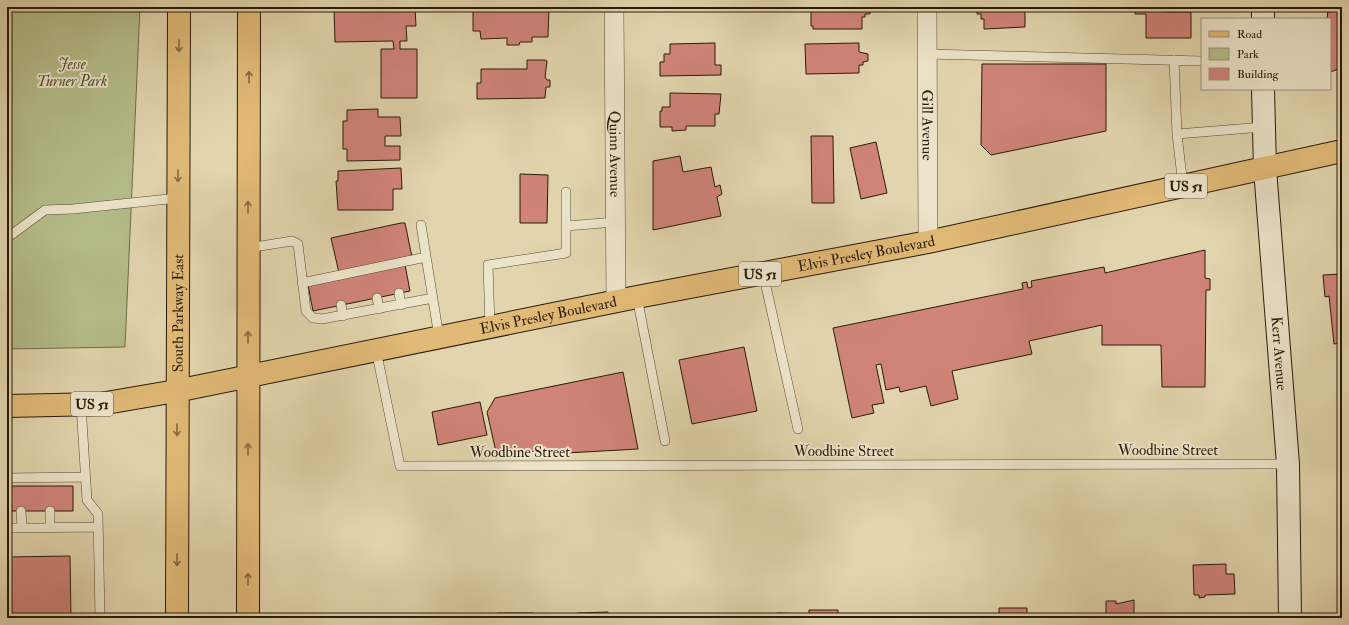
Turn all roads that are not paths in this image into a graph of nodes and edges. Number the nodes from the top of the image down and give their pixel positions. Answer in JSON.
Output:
{"nodes":[{"id":1,"x":179,"y":7,"type":"edge"},
{"id":2,"x":249,"y":7,"type":"edge"},
{"id":3,"x":614,"y":7,"type":"edge"},
{"id":4,"x":927,"y":7,"type":"edge"},
{"id":5,"x":1263,"y":7,"type":"edge"},
{"id":6,"x":1263,"y":18,"type":"edge"},
{"id":7,"x":927,"y":54,"type":"junction"},
{"id":8,"x":1174,"y":60,"type":"junction"},
{"id":9,"x":1201,"y":61,"type":"edge"},
{"id":10,"x":1263,"y":90,"type":"edge"},
{"id":11,"x":1263,"y":127,"type":"junction"},
{"id":12,"x":1177,"y":134,"type":"junction"},
{"id":13,"x":1342,"y":151,"type":"edge"},
{"id":14,"x":1265,"y":169,"type":"junction"},
{"id":15,"x":1183,"y":186,"type":"junction"},
{"id":16,"x":566,"y":192,"type":"dead end"},
{"id":17,"x":178,"y":198,"type":"junction"},
{"id":18,"x":615,"y":222,"type":"junction"},
{"id":19,"x":421,"y":224,"type":"dead end"},
{"id":20,"x":566,"y":226,"type":"junction"},
{"id":21,"x":7,"y":239,"type":"edge"},
{"id":22,"x":928,"y":242,"type":"junction"},
{"id":23,"x":248,"y":248,"type":"junction"},
{"id":24,"x":426,"y":257,"type":"junction"},
{"id":25,"x":764,"y":273,"type":"junction"},
{"id":26,"x":302,"y":283,"type":"junction"},
{"id":27,"x":399,"y":293,"type":"dead end"},
{"id":28,"x":637,"y":297,"type":"junction"},
{"id":29,"x":377,"y":298,"type":"dead end"},
{"id":30,"x":433,"y":298,"type":"junction"},
{"id":31,"x":616,"y":302,"type":"junction"},
{"id":32,"x":341,"y":305,"type":"dead end"},
{"id":33,"x":401,"y":305,"type":"junction"},
{"id":34,"x":379,"y":309,"type":"junction"},
{"id":35,"x":343,"y":316,"type":"junction"},
{"id":36,"x":490,"y":327,"type":"junction"},
{"id":37,"x":439,"y":337,"type":"junction"},
{"id":38,"x":376,"y":350,"type":"junction"},
{"id":39,"x":248,"y":376,"type":"junction"},
{"id":40,"x":176,"y":391,"type":"junction"},
{"id":41,"x":81,"y":405,"type":"junction"},
{"id":42,"x":7,"y":406,"type":"edge"},
{"id":43,"x":798,"y":429,"type":"dead end"},
{"id":44,"x":665,"y":441,"type":"dead end"},
{"id":45,"x":1288,"y":464,"type":"junction"},
{"id":46,"x":85,"y":477,"type":"junction"},
{"id":47,"x":7,"y":478,"type":"edge"},
{"id":48,"x":21,"y":511,"type":"dead end"},
{"id":49,"x":50,"y":511,"type":"dead end"},
{"id":50,"x":98,"y":527,"type":"junction"},
{"id":51,"x":7,"y":528,"type":"edge"},
{"id":52,"x":22,"y":528,"type":"junction"},
{"id":53,"x":50,"y":528,"type":"junction"},
{"id":54,"x":100,"y":618,"type":"edge"},
{"id":55,"x":177,"y":618,"type":"edge"},
{"id":56,"x":248,"y":618,"type":"edge"},
{"id":57,"x":1290,"y":618,"type":"edge"}],
"edges":[{"from":1,"to":17,"type":"main road","name":"South Parkway East","one_way":true},
{"from":23,"to":2,"type":"main road","one_way":true},
{"from":3,"to":18,"type":"street","name":"Quinn Avenue"},
{"from":4,"to":7,"type":"street","name":"Gill Avenue"},
{"from":5,"to":6,"type":"street"},
{"from":7,"to":8,"type":"lane"},
{"from":7,"to":22,"type":"street","name":"Gill Avenue"},
{"from":8,"to":9,"type":"lane"},
{"from":8,"to":12,"type":"lane"},
{"from":10,"to":11,"type":"street","name":"Kerr Avenue"},
{"from":11,"to":12,"type":"lane"},
{"from":11,"to":14,"type":"street","name":"Kerr Avenue"},
{"from":12,"to":15,"type":"lane"},
{"from":13,"to":14,"type":"main road","name":"Elvis Presley Boulevard","number":"US 51"},
{"from":14,"to":15,"type":"main road","name":"Elvis Presley Boulevard","number":"US 51"},
{"from":14,"to":45,"type":"street","name":"Kerr Avenue"},
{"from":15,"to":22,"type":"main road","name":"Elvis Presley Boulevard","number":"US 51"},
{"from":16,"to":20,"type":"lane"},
{"from":17,"to":21,"type":"lane"},
{"from":17,"to":40,"type":"main road","name":"South Parkway East"},
{"from":18,"to":20,"type":"lane"},
{"from":18,"to":31,"type":"street","name":"Quinn Avenue"},
{"from":19,"to":24,"type":"lane"},
{"from":20,"to":36,"type":"lane"},
{"from":22,"to":25,"type":"main road","name":"Elvis Presley Boulevard","number":"US 51"},
{"from":23,"to":26,"type":"lane"},
{"from":39,"to":23,"type":"main road","one_way":true},
{"from":24,"to":26,"type":"lane"},
{"from":24,"to":30,"type":"lane"},
{"from":25,"to":28,"type":"main road","name":"Elvis Presley Boulevard","number":"US 51"},
{"from":25,"to":43,"type":"lane"},
{"from":26,"to":35,"type":"lane"},
{"from":27,"to":33,"type":"lane"},
{"from":28,"to":31,"type":"main road","name":"Elvis Presley Boulevard","number":"US 51"},
{"from":28,"to":44,"type":"lane"},
{"from":29,"to":34,"type":"lane"},
{"from":30,"to":33,"type":"lane"},
{"from":30,"to":37,"type":"lane"},
{"from":31,"to":36,"type":"main road","name":"Elvis Presley Boulevard","number":"US 51"},
{"from":32,"to":35,"type":"lane"},
{"from":33,"to":34,"type":"lane"},
{"from":34,"to":35,"type":"lane"},
{"from":36,"to":37,"type":"main road","name":"Elvis Presley Boulevard","number":"US 51"},
{"from":37,"to":38,"type":"main road","name":"Elvis Presley Boulevard","number":"US 51"},
{"from":38,"to":39,"type":"main road","name":"Elvis Presley Boulevard","number":"US 51"},
{"from":38,"to":45,"type":"lane","name":"Woodbine Street"},
{"from":39,"to":40,"type":"main road","name":"Elvis Presley Boulevard","number":"US 51"},
{"from":56,"to":39,"type":"main road","one_way":true},
{"from":40,"to":41,"type":"main road","number":"US 51"},
{"from":40,"to":55,"type":"main road","name":"South Parkway East","one_way":true},
{"from":41,"to":42,"type":"main road","number":"US 51"},
{"from":41,"to":46,"type":"lane"},
{"from":45,"to":57,"type":"street","name":"Kerr Avenue"},
{"from":46,"to":47,"type":"lane"},
{"from":46,"to":50,"type":"lane"},
{"from":48,"to":52,"type":"lane"},
{"from":49,"to":53,"type":"lane"},
{"from":50,"to":53,"type":"lane"},
{"from":50,"to":54,"type":"lane"},
{"from":51,"to":52,"type":"lane"},
{"from":52,"to":53,"type":"lane"}]}
